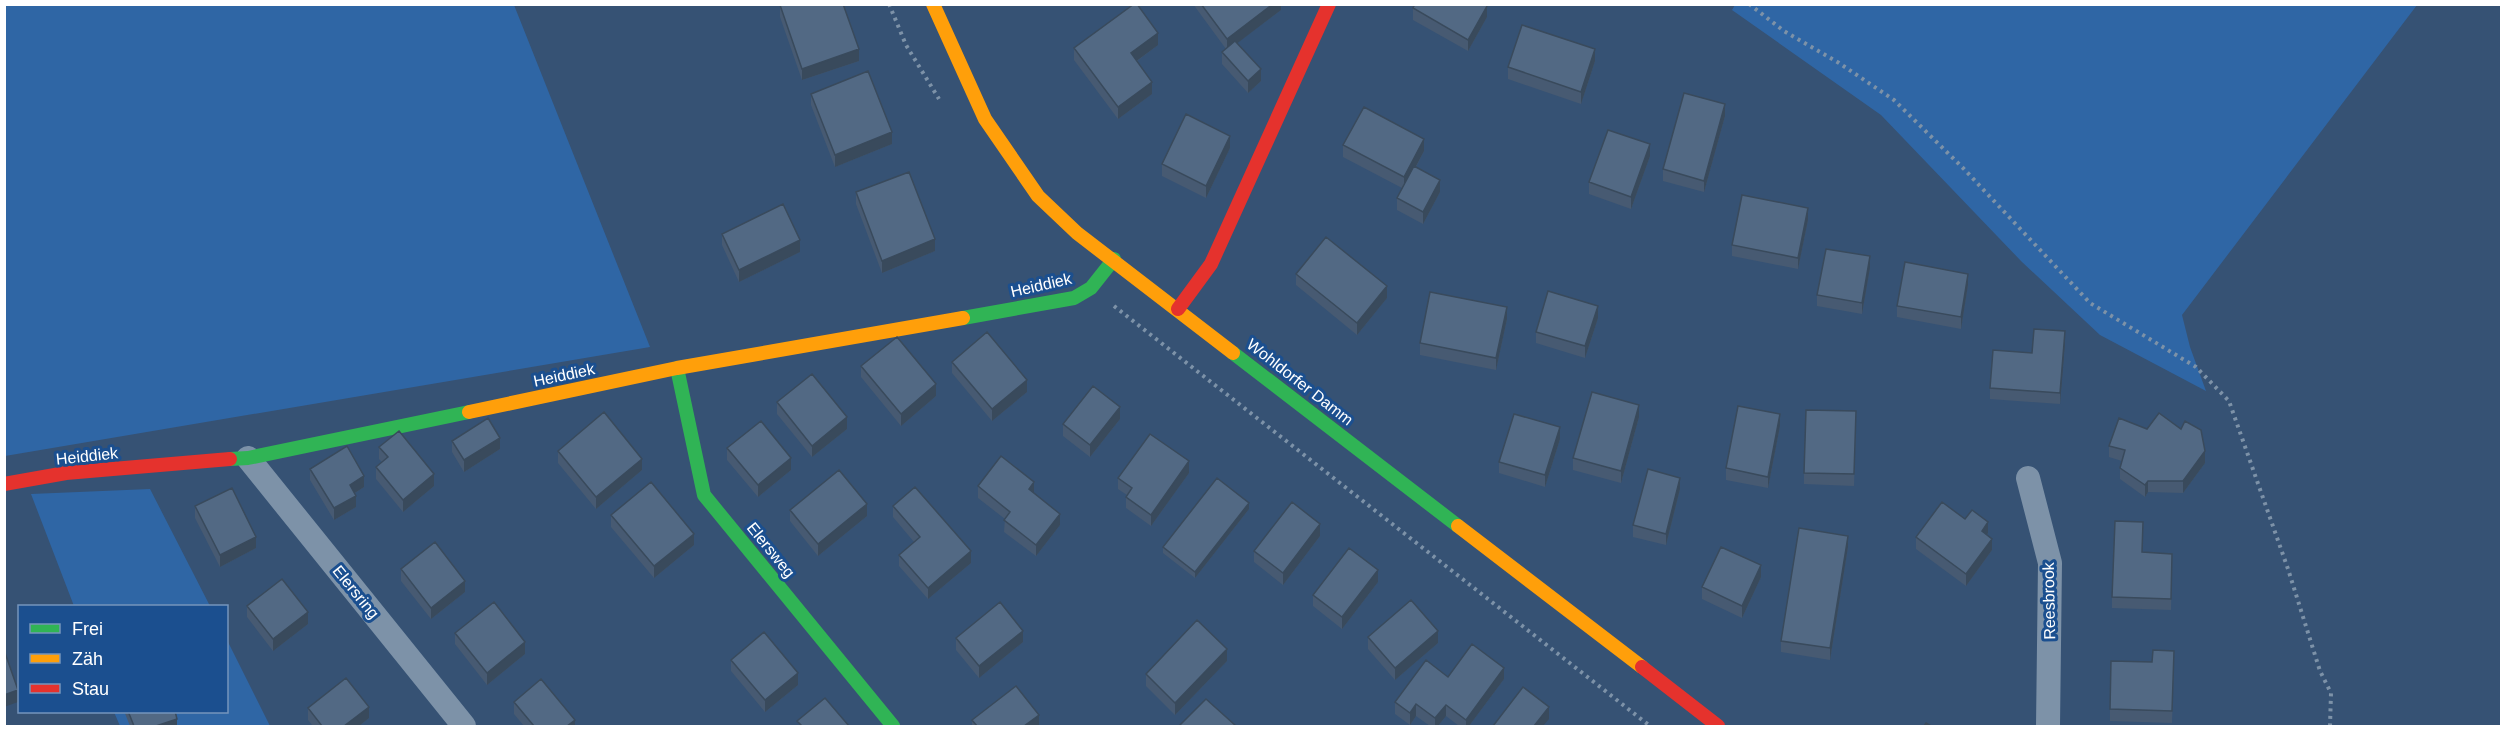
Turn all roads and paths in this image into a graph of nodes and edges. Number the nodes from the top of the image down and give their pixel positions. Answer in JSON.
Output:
{"nodes":[{"id":1,"x":933,"y":4,"type":"edge"},
{"id":2,"x":1329,"y":4,"type":"edge"},
{"id":3,"x":1749,"y":4,"type":"edge"},
{"id":4,"x":1114,"y":259,"type":"junction"},
{"id":5,"x":1179,"y":309,"type":"junction"},
{"id":6,"x":677,"y":368,"type":"junction"},
{"id":7,"x":248,"y":458,"type":"junction"},
{"id":8,"x":2028,"y":478,"type":"dead end"},
{"id":9,"x":4,"y":484,"type":"edge"},
{"id":10,"x":464,"y":726,"type":"edge"},
{"id":11,"x":893,"y":726,"type":"edge"},
{"id":12,"x":1719,"y":726,"type":"edge"},
{"id":13,"x":2048,"y":726,"type":"edge"},
{"id":14,"x":2330,"y":726,"type":"edge"}],
"edges":[{"from":1,"to":4,"type":"street","name":"Wohldorfer Damm"},
{"from":2,"to":5,"type":"street"},
{"from":3,"to":14,"type":"path"},
{"from":4,"to":5,"type":"street","name":"Wohldorfer Damm"},
{"from":4,"to":6,"type":"street","name":"Heiddiek"},
{"from":5,"to":12,"type":"street","name":"Wohldorfer Damm"},
{"from":6,"to":7,"type":"street","name":"Heiddiek"},
{"from":6,"to":11,"type":"street","name":"Elersweg"},
{"from":7,"to":9,"type":"street","name":"Heiddiek"},
{"from":7,"to":10,"type":"street","name":"Elersring"},
{"from":8,"to":13,"type":"street","name":"Reesbrook"}]}
